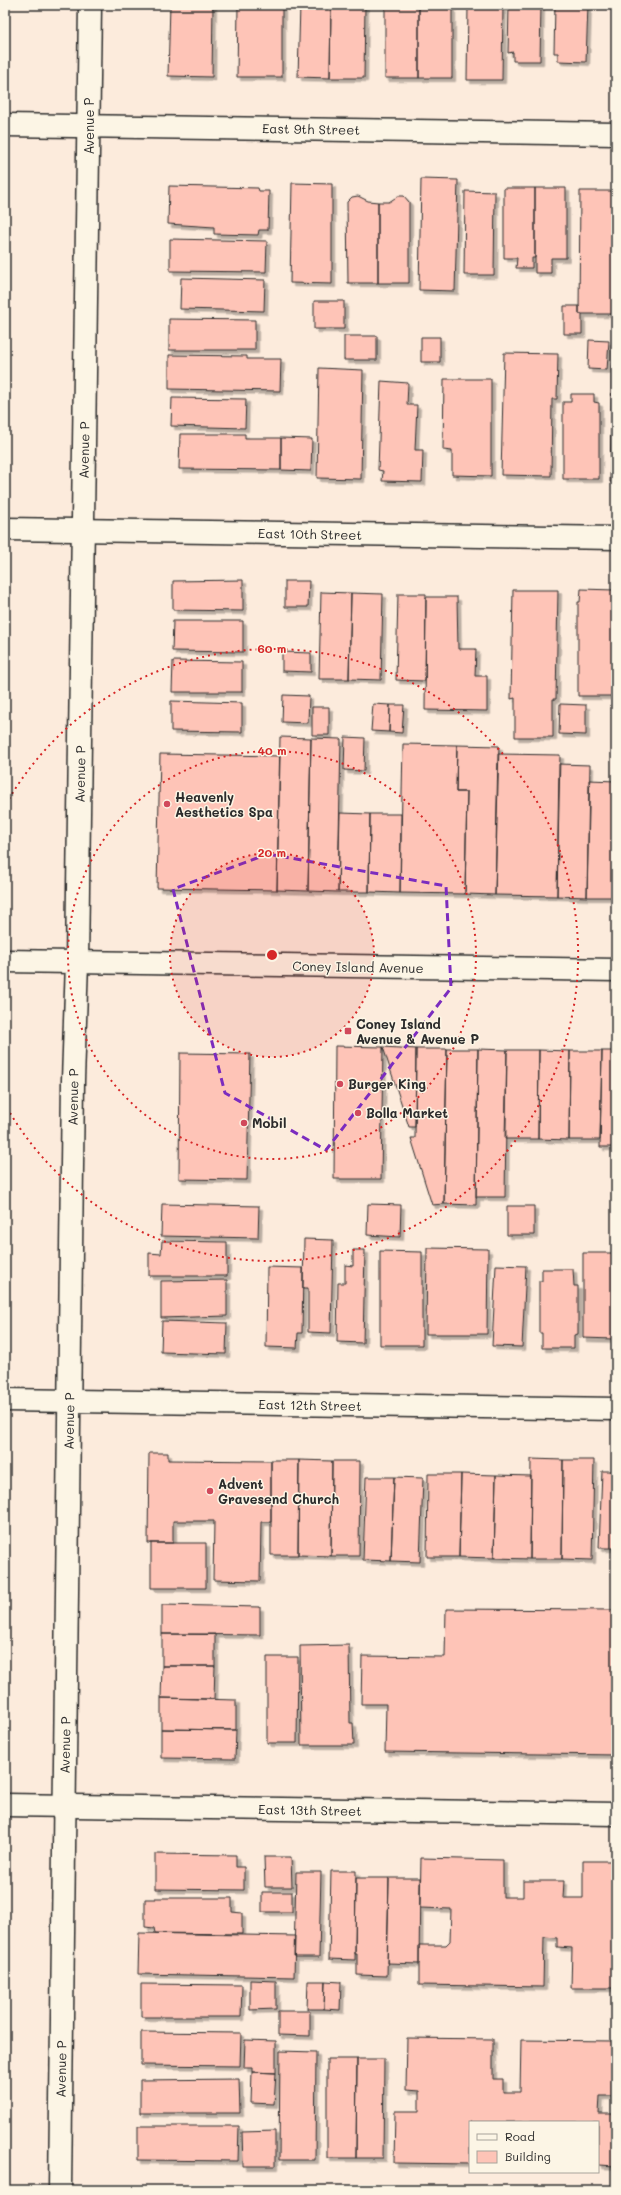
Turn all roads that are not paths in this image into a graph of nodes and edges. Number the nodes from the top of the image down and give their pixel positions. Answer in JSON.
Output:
{"nodes":[{"id":1,"x":90,"y":5,"type":"edge"},
{"id":2,"x":5,"y":125,"type":"edge"},
{"id":3,"x":89,"y":126,"type":"junction"},
{"id":4,"x":616,"y":134,"type":"edge"},
{"id":5,"x":5,"y":529,"type":"edge"},
{"id":6,"x":83,"y":531,"type":"junction"},
{"id":7,"x":616,"y":538,"type":"edge"},
{"id":8,"x":5,"y":961,"type":"edge"},
{"id":9,"x":77,"y":962,"type":"junction"},
{"id":10,"x":616,"y":970,"type":"edge"},
{"id":11,"x":5,"y":1400,"type":"edge"},
{"id":12,"x":69,"y":1401,"type":"junction"},
{"id":13,"x":616,"y":1409,"type":"edge"},
{"id":14,"x":5,"y":1805,"type":"edge"},
{"id":15,"x":65,"y":1806,"type":"junction"},
{"id":16,"x":616,"y":1814,"type":"edge"},
{"id":17,"x":60,"y":2190,"type":"edge"}],
"edges":[{"from":1,"to":3,"type":"main road","name":"Avenue P"},
{"from":2,"to":3,"type":"main road","name":"East 9th Street"},
{"from":3,"to":4,"type":"main road","name":"East 9th Street"},
{"from":3,"to":6,"type":"main road","name":"Avenue P"},
{"from":5,"to":6,"type":"main road","name":"East 10th Street"},
{"from":6,"to":7,"type":"main road","name":"East 10th Street"},
{"from":6,"to":9,"type":"main road","name":"Avenue P"},
{"from":8,"to":9,"type":"main road","name":"Coney Island Avenue"},
{"from":9,"to":10,"type":"main road","name":"Coney Island Avenue"},
{"from":9,"to":12,"type":"main road","name":"Avenue P"},
{"from":11,"to":12,"type":"main road","name":"East 12th Street"},
{"from":12,"to":13,"type":"main road","name":"East 12th Street"},
{"from":12,"to":15,"type":"main road","name":"Avenue P"},
{"from":14,"to":15,"type":"main road","name":"East 13th Street"},
{"from":15,"to":16,"type":"main road","name":"East 13th Street"},
{"from":15,"to":17,"type":"main road","name":"Avenue P"}]}
